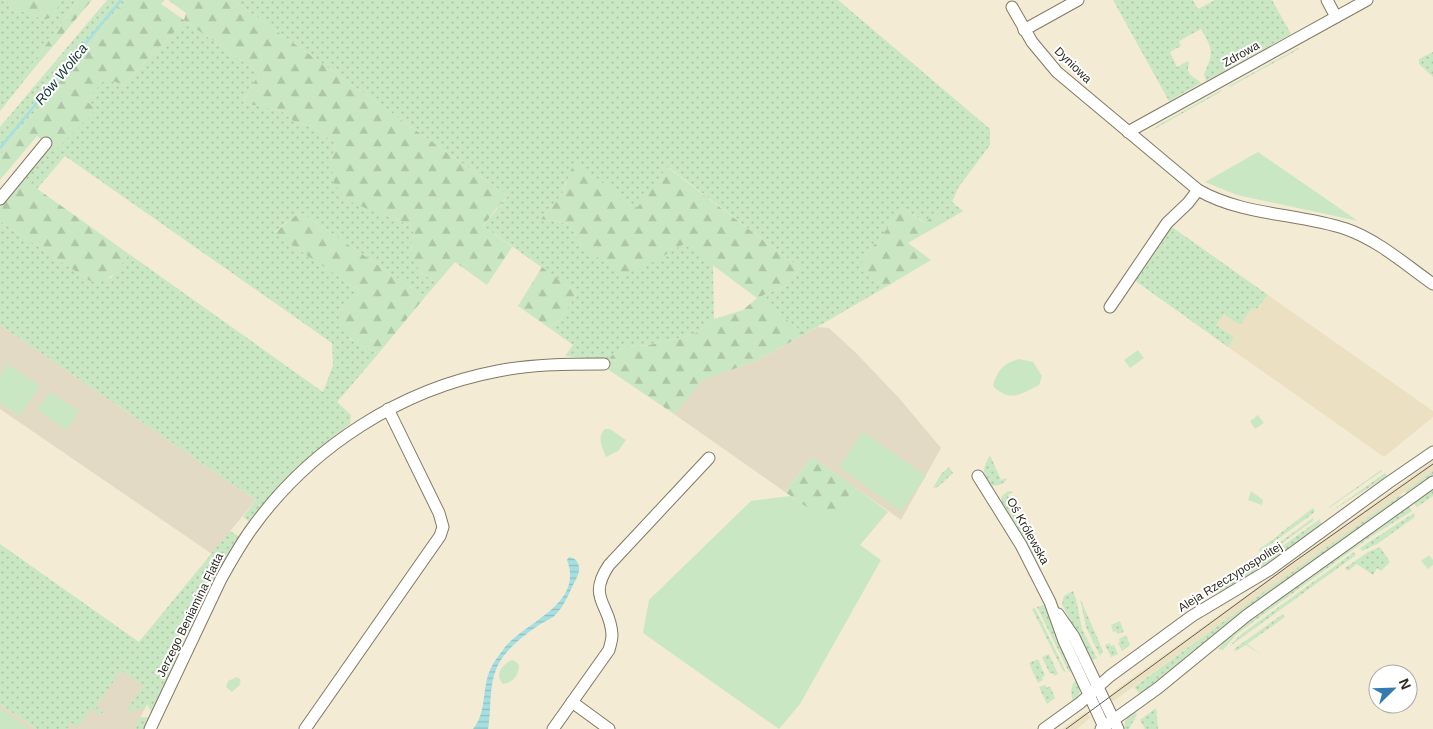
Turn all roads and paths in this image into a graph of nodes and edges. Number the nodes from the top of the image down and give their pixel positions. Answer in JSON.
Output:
{"nodes":[{"id":1,"x":1078,"y":0,"type":"edge"},
{"id":2,"x":1328,"y":0,"type":"edge"},
{"id":3,"x":1367,"y":0,"type":"edge"},
{"id":4,"x":1012,"y":7,"type":"dead end"},
{"id":5,"x":1336,"y":17,"type":"junction"},
{"id":6,"x":1024,"y":30,"type":"junction"},
{"id":7,"x":1128,"y":132,"type":"junction"},
{"id":8,"x":46,"y":143,"type":"dead end"},
{"id":9,"x":1198,"y":190,"type":"junction"},
{"id":10,"x":0,"y":199,"type":"edge"},
{"id":11,"x":1433,"y":284,"type":"edge"},
{"id":12,"x":1110,"y":307,"type":"dead end"},
{"id":13,"x":604,"y":364,"type":"dead end"},
{"id":14,"x":388,"y":409,"type":"junction"},
{"id":15,"x":1433,"y":452,"type":"edge"},
{"id":16,"x":709,"y":458,"type":"dead end"},
{"id":17,"x":978,"y":476,"type":"dead end"},
{"id":18,"x":1433,"y":482,"type":"edge"},
{"id":19,"x":1094,"y":690,"type":"junction"},
{"id":20,"x":572,"y":702,"type":"junction"},
{"id":21,"x":1116,"y":724,"type":"edge"},
{"id":22,"x":1104,"y":728,"type":"edge"},
{"id":23,"x":150,"y":729,"type":"edge"},
{"id":24,"x":304,"y":729,"type":"edge"},
{"id":25,"x":553,"y":729,"type":"edge"},
{"id":26,"x":609,"y":729,"type":"edge"},
{"id":27,"x":1044,"y":729,"type":"edge"}],
"edges":[{"from":1,"to":6,"type":"street"},
{"from":2,"to":5,"type":"street"},
{"from":3,"to":5,"type":"street","name":"Zdrowa"},
{"from":4,"to":6,"type":"street","name":"Dyniowa"},
{"from":5,"to":7,"type":"street","name":"Zdrowa"},
{"from":6,"to":7,"type":"street","name":"Dyniowa"},
{"from":7,"to":9,"type":"street","name":"Dyniowa"},
{"from":8,"to":10,"type":"street"},
{"from":9,"to":11,"type":"street","name":"Dyniowa"},
{"from":9,"to":12,"type":"street"},
{"from":13,"to":14,"type":"street","name":"Jerzego Beniamina Flatta"},
{"from":14,"to":23,"type":"street","name":"Jerzego Beniamina Flatta"},
{"from":14,"to":24,"type":"street"},
{"from":15,"to":19,"type":"street","name":"Aleja Rzeczypospolitej"},
{"from":16,"to":20,"type":"street"},
{"from":17,"to":19,"type":"street","name":"Oś Królewska"},
{"from":18,"to":21,"type":"street"},
{"from":19,"to":21,"type":"street","name":"Oś Królewska"},
{"from":19,"to":22,"type":"street","name":"Oś Królewska"},
{"from":19,"to":27,"type":"street","name":"Aleja Rzeczypospolitej"},
{"from":20,"to":25,"type":"street"},
{"from":20,"to":26,"type":"street"},
{"from":21,"to":22,"type":"street"}]}
